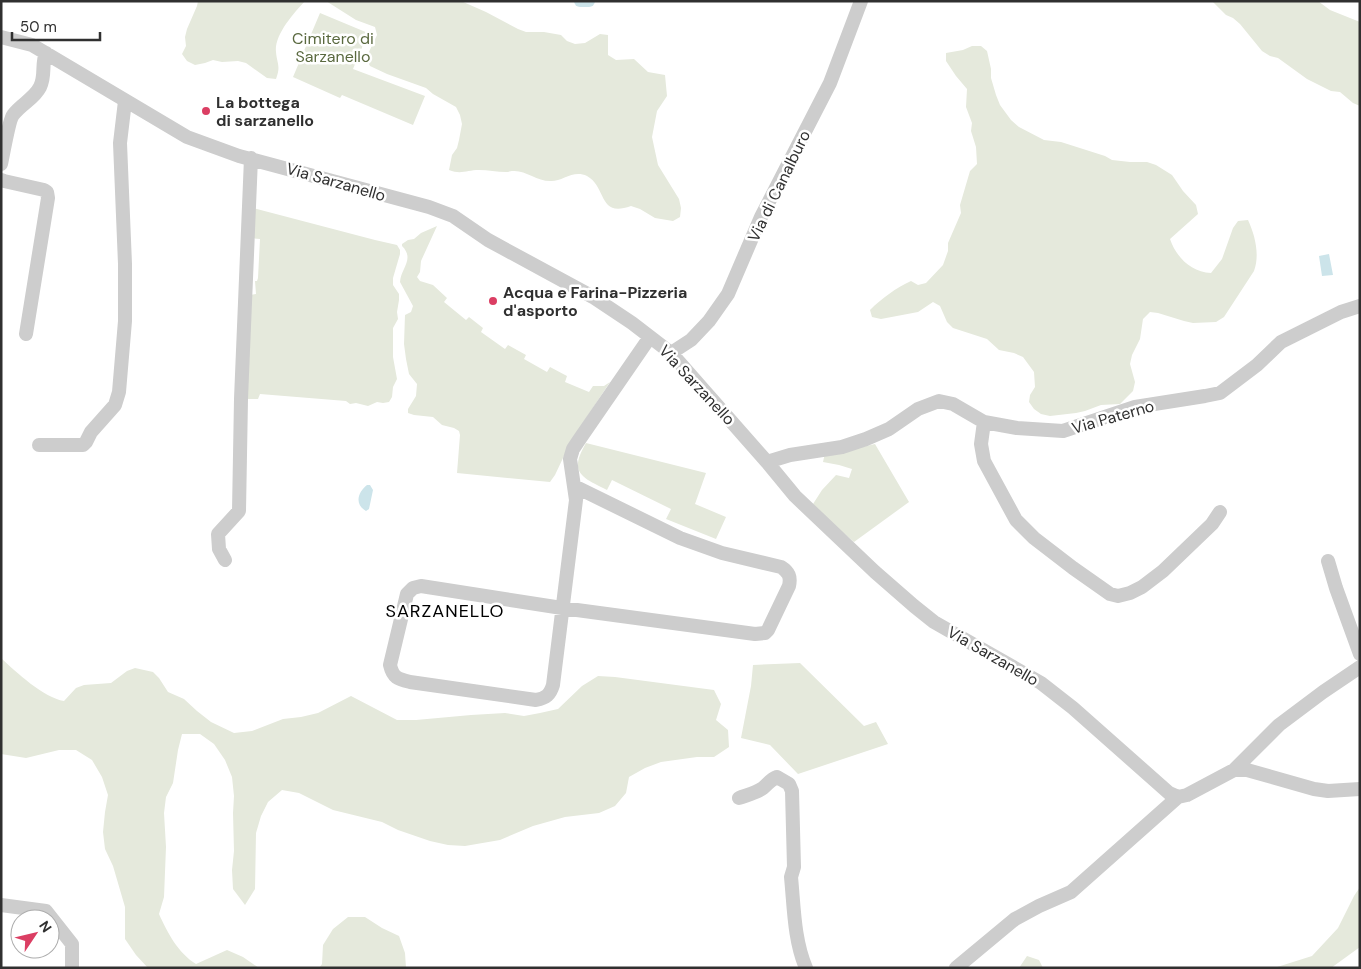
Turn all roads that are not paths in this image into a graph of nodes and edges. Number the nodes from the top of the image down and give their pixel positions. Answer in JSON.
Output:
{"nodes":[{"id":1,"x":861,"y":1,"type":"edge"},
{"id":2,"x":1,"y":37,"type":"edge"},
{"id":3,"x":46,"y":53,"type":"junction"},
{"id":4,"x":125,"y":100,"type":"junction"},
{"id":5,"x":251,"y":158,"type":"junction"},
{"id":6,"x":1,"y":164,"type":"edge"},
{"id":7,"x":1,"y":180,"type":"edge"},
{"id":8,"x":1360,"y":306,"type":"edge"},
{"id":9,"x":26,"y":334,"type":"dead end"},
{"id":10,"x":650,"y":337,"type":"junction"},
{"id":11,"x":671,"y":353,"type":"junction"},
{"id":12,"x":984,"y":422,"type":"junction"},
{"id":13,"x":39,"y":445,"type":"dead end"},
{"id":14,"x":767,"y":462,"type":"junction"},
{"id":15,"x":574,"y":486,"type":"junction"},
{"id":16,"x":1220,"y":512,"type":"dead end"},
{"id":17,"x":225,"y":560,"type":"dead end"},
{"id":18,"x":1328,"y":561,"type":"dead end"},
{"id":19,"x":562,"y":608,"type":"junction"},
{"id":20,"x":1360,"y":654,"type":"edge"},
{"id":21,"x":1360,"y":667,"type":"edge"},
{"id":22,"x":1234,"y":770,"type":"junction"},
{"id":23,"x":1360,"y":789,"type":"edge"},
{"id":24,"x":1178,"y":797,"type":"junction"},
{"id":25,"x":739,"y":798,"type":"dead end"},
{"id":26,"x":1,"y":906,"type":"edge"},
{"id":27,"x":72,"y":968,"type":"edge"},
{"id":28,"x":806,"y":968,"type":"edge"},
{"id":29,"x":956,"y":968,"type":"edge"}],
"edges":[{"from":1,"to":11,"type":"street","name":"Via di Canalburo"},
{"from":2,"to":3,"type":"street","name":"Via Sarzanello"},
{"from":3,"to":4,"type":"street","name":"Via Sarzanello"},
{"from":3,"to":6,"type":"street"},
{"from":4,"to":5,"type":"street","name":"Via Sarzanello"},
{"from":4,"to":13,"type":"street"},
{"from":5,"to":10,"type":"street","name":"Via Sarzanello"},
{"from":5,"to":17,"type":"street"},
{"from":7,"to":9,"type":"street"},
{"from":8,"to":12,"type":"street","name":"Via Paterno"},
{"from":10,"to":11,"type":"street","name":"Via Sarzanello"},
{"from":10,"to":15,"type":"street"},
{"from":11,"to":14,"type":"street","name":"Via Sarzanello"},
{"from":12,"to":14,"type":"street","name":"Via Paterno"},
{"from":12,"to":16,"type":"street"},
{"from":14,"to":24,"type":"street","name":"Via Sarzanello"},
{"from":15,"to":19,"type":"street"},
{"from":15,"to":19,"type":"street"},
{"from":18,"to":20,"type":"street"},
{"from":19,"to":19,"type":"street"},
{"from":21,"to":22,"type":"street"},
{"from":22,"to":23,"type":"street"},
{"from":22,"to":24,"type":"street"},
{"from":24,"to":29,"type":"street"},
{"from":25,"to":28,"type":"street"},
{"from":26,"to":27,"type":"street"}]}
